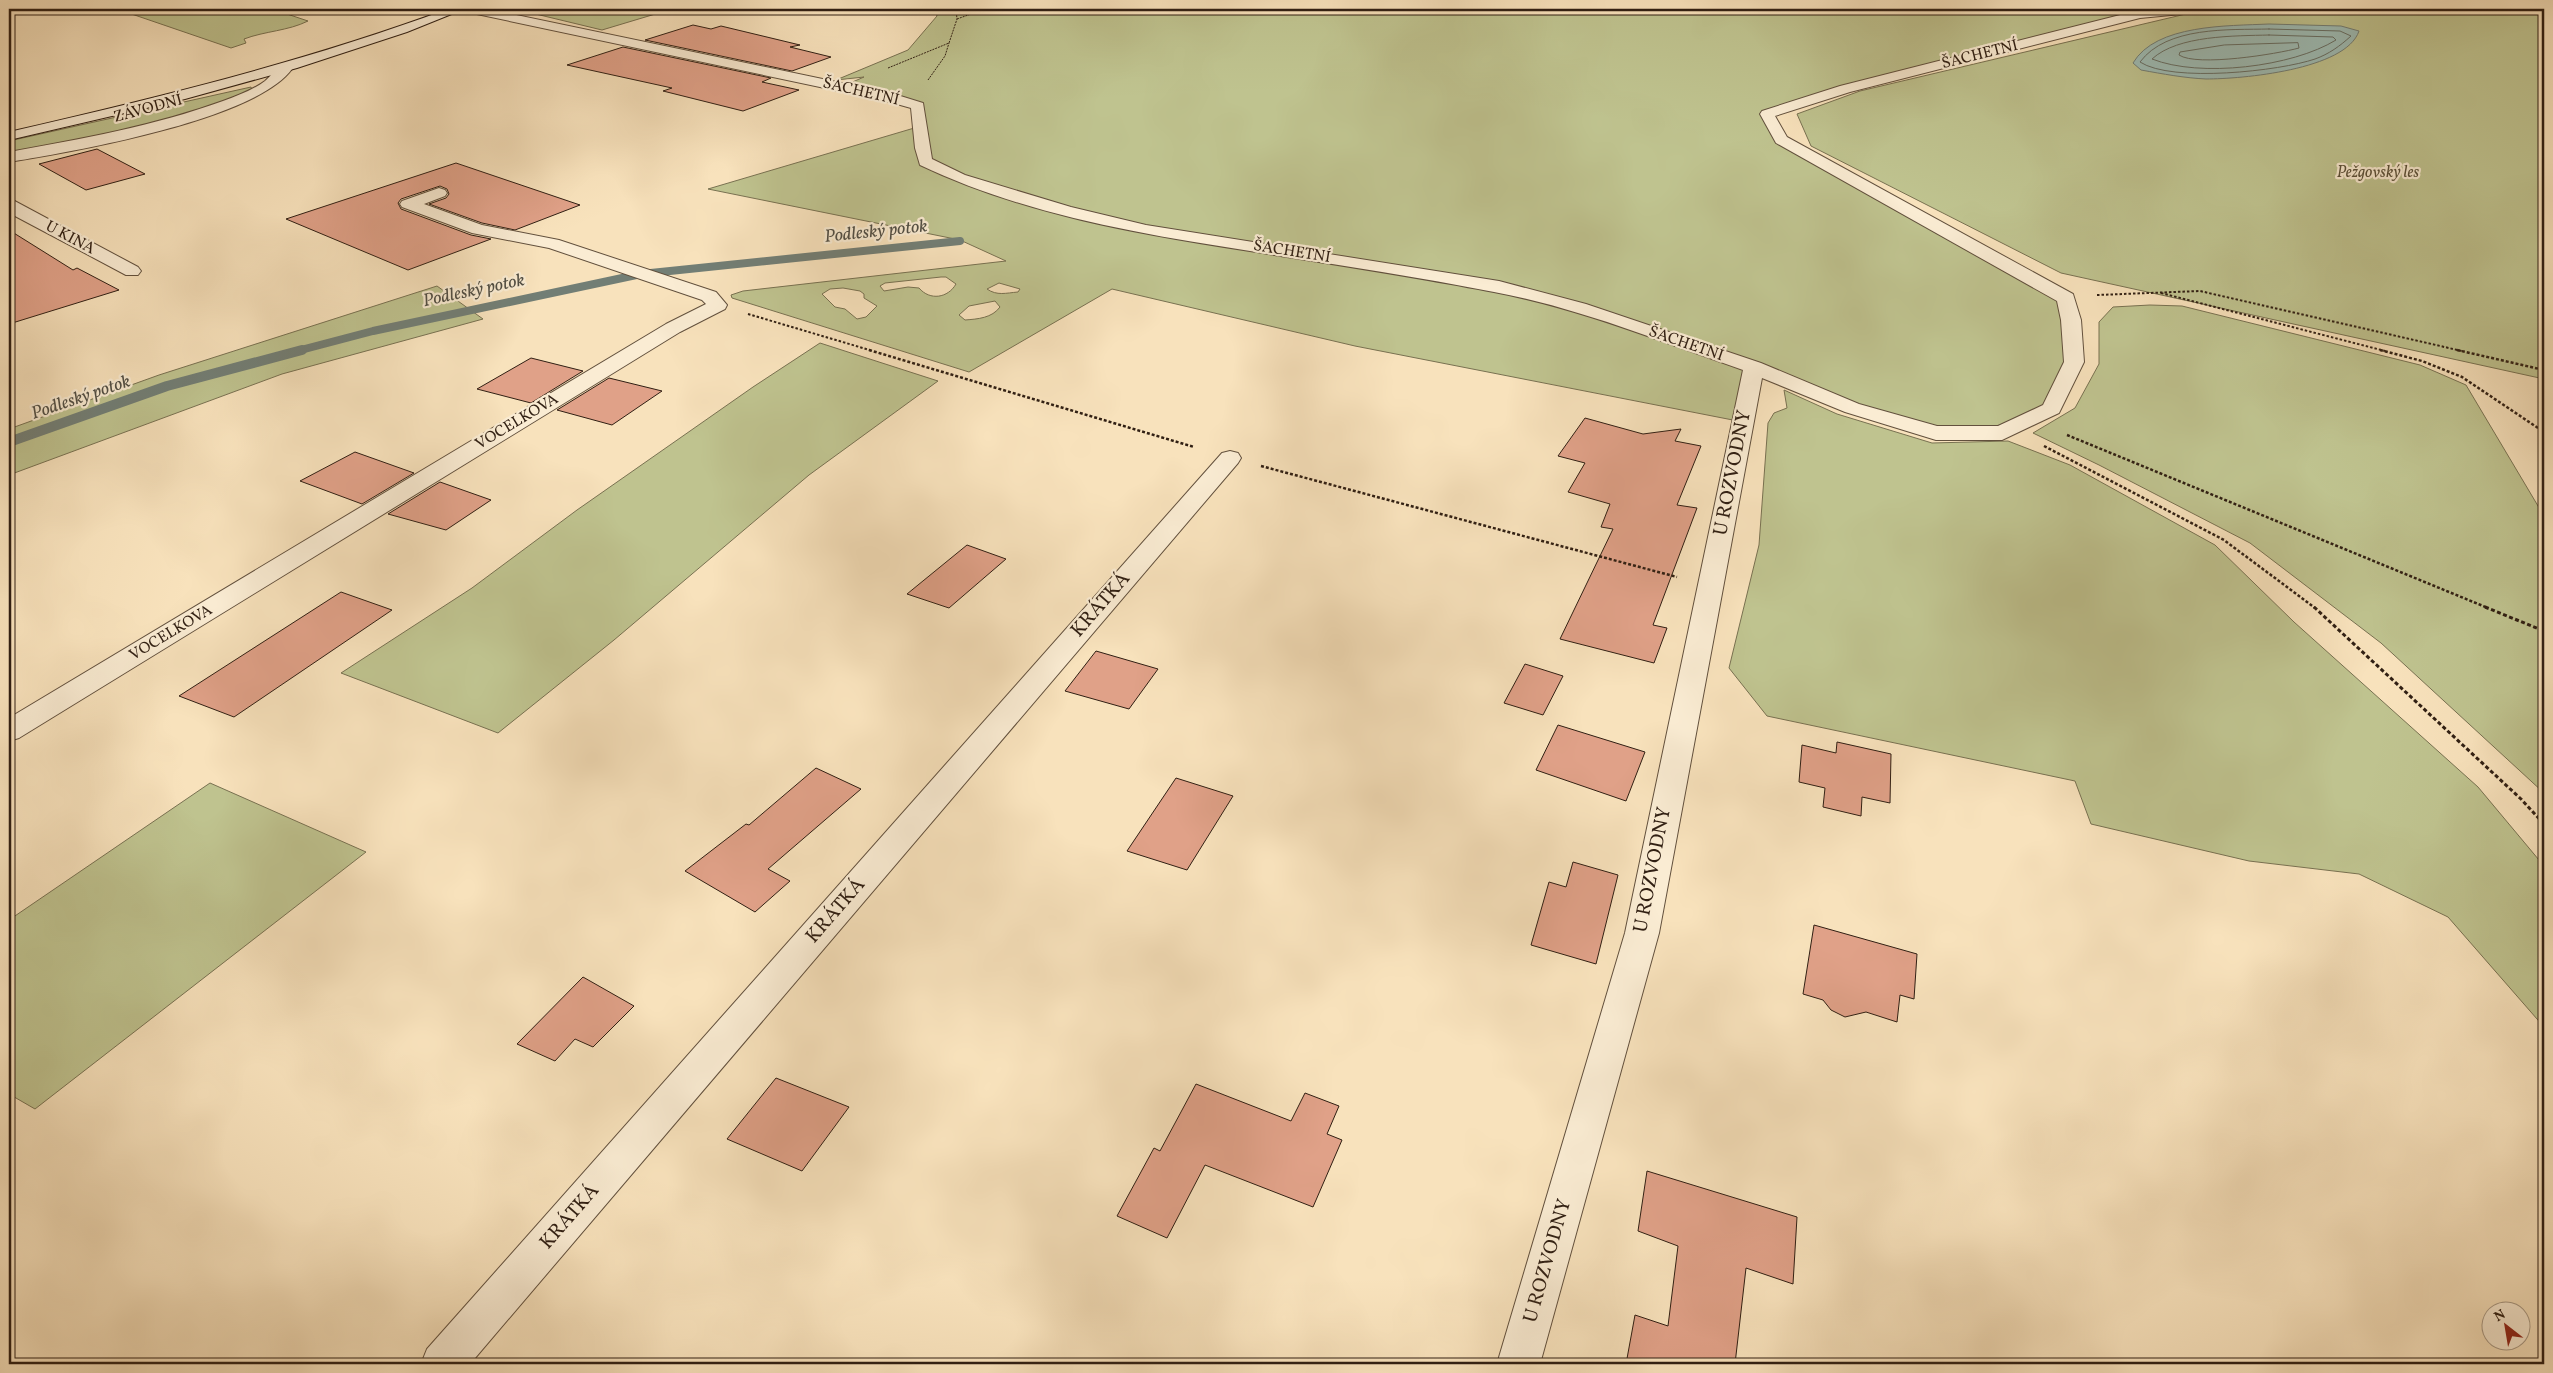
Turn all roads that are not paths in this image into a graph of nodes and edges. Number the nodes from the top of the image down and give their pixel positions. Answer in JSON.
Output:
{"nodes":[{"id":1,"x":458,"y":9,"type":"edge"},
{"id":2,"x":472,"y":9,"type":"edge"},
{"id":3,"x":2192,"y":9,"type":"edge"},
{"id":4,"x":286,"y":69,"type":"junction"},
{"id":5,"x":9,"y":136,"type":"edge"},
{"id":6,"x":9,"y":157,"type":"edge"},
{"id":7,"x":439,"y":193,"type":"dead end"},
{"id":8,"x":9,"y":203,"type":"edge"},
{"id":9,"x":132,"y":271,"type":"dead end"},
{"id":10,"x":1754,"y":367,"type":"junction"},
{"id":11,"x":1230,"y":458,"type":"road end"},
{"id":12,"x":9,"y":731,"type":"edge"},
{"id":13,"x":442,"y":1364,"type":"edge"},
{"id":14,"x":1519,"y":1364,"type":"edge"}],
"edges":[{"from":1,"to":4,"type":"street","name":"ZÁVODNÍ"},
{"from":2,"to":10,"type":"street","name":"ŠACHETNÍ"},
{"from":3,"to":10,"type":"street","name":"ŠACHETNÍ"},
{"from":4,"to":5,"type":"street","name":"ZÁVODNÍ"},
{"from":4,"to":6,"type":"street","name":"ZÁVODNÍ"},
{"from":7,"to":12,"type":"street","name":"VOCELKOVA"},
{"from":8,"to":9,"type":"street","name":"U KINA"},
{"from":10,"to":14,"type":"street","name":"U ROZVODNY"},
{"from":11,"to":13,"type":"street","name":"KRÁTKÁ"}]}
